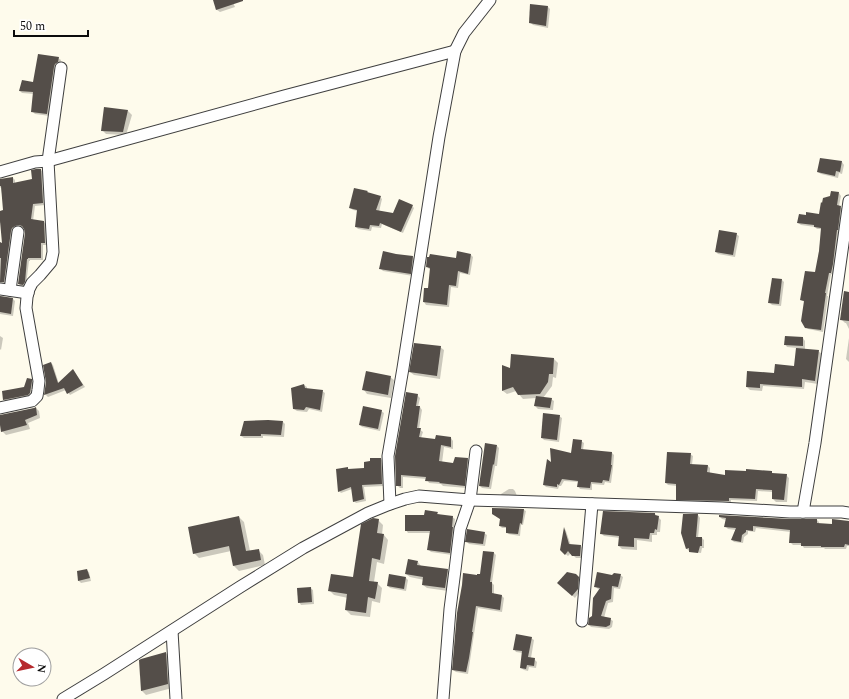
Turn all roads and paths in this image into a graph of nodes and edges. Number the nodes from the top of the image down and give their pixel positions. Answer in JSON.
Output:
{"nodes":[{"id":1,"x":490,"y":0,"type":"edge"},
{"id":2,"x":455,"y":51,"type":"junction"},
{"id":3,"x":61,"y":68,"type":"dead end"},
{"id":4,"x":48,"y":161,"type":"junction"},
{"id":5,"x":0,"y":172,"type":"edge"},
{"id":6,"x":849,"y":201,"type":"edge"},
{"id":7,"x":18,"y":232,"type":"dead end"},
{"id":8,"x":846,"y":240,"type":"edge"},
{"id":9,"x":5,"y":290,"type":"edge"},
{"id":10,"x":28,"y":293,"type":"junction"},
{"id":11,"x":0,"y":408,"type":"edge"},
{"id":12,"x":476,"y":451,"type":"dead end"},
{"id":13,"x":470,"y":500,"type":"junction"},
{"id":14,"x":390,"y":504,"type":"junction"},
{"id":15,"x":592,"y":504,"type":"junction"},
{"id":16,"x":803,"y":512,"type":"junction"},
{"id":17,"x":849,"y":514,"type":"edge"},
{"id":18,"x":582,"y":621,"type":"dead end"},
{"id":19,"x":172,"y":631,"type":"junction"},
{"id":20,"x":63,"y":699,"type":"edge"},
{"id":21,"x":176,"y":699,"type":"edge"},
{"id":22,"x":443,"y":699,"type":"edge"}],
"edges":[{"from":1,"to":2,"type":"street"},
{"from":2,"to":4,"type":"street"},
{"from":2,"to":14,"type":"street"},
{"from":3,"to":4,"type":"street"},
{"from":4,"to":5,"type":"street"},
{"from":4,"to":10,"type":"street"},
{"from":6,"to":8,"type":"street"},
{"from":7,"to":9,"type":"street"},
{"from":8,"to":16,"type":"street"},
{"from":9,"to":10,"type":"street"},
{"from":10,"to":11,"type":"street"},
{"from":12,"to":13,"type":"street"},
{"from":13,"to":14,"type":"street"},
{"from":13,"to":15,"type":"street"},
{"from":13,"to":22,"type":"street"},
{"from":14,"to":19,"type":"street"},
{"from":15,"to":16,"type":"street"},
{"from":15,"to":18,"type":"street"},
{"from":16,"to":17,"type":"street"},
{"from":19,"to":20,"type":"street"},
{"from":19,"to":21,"type":"street"}]}
